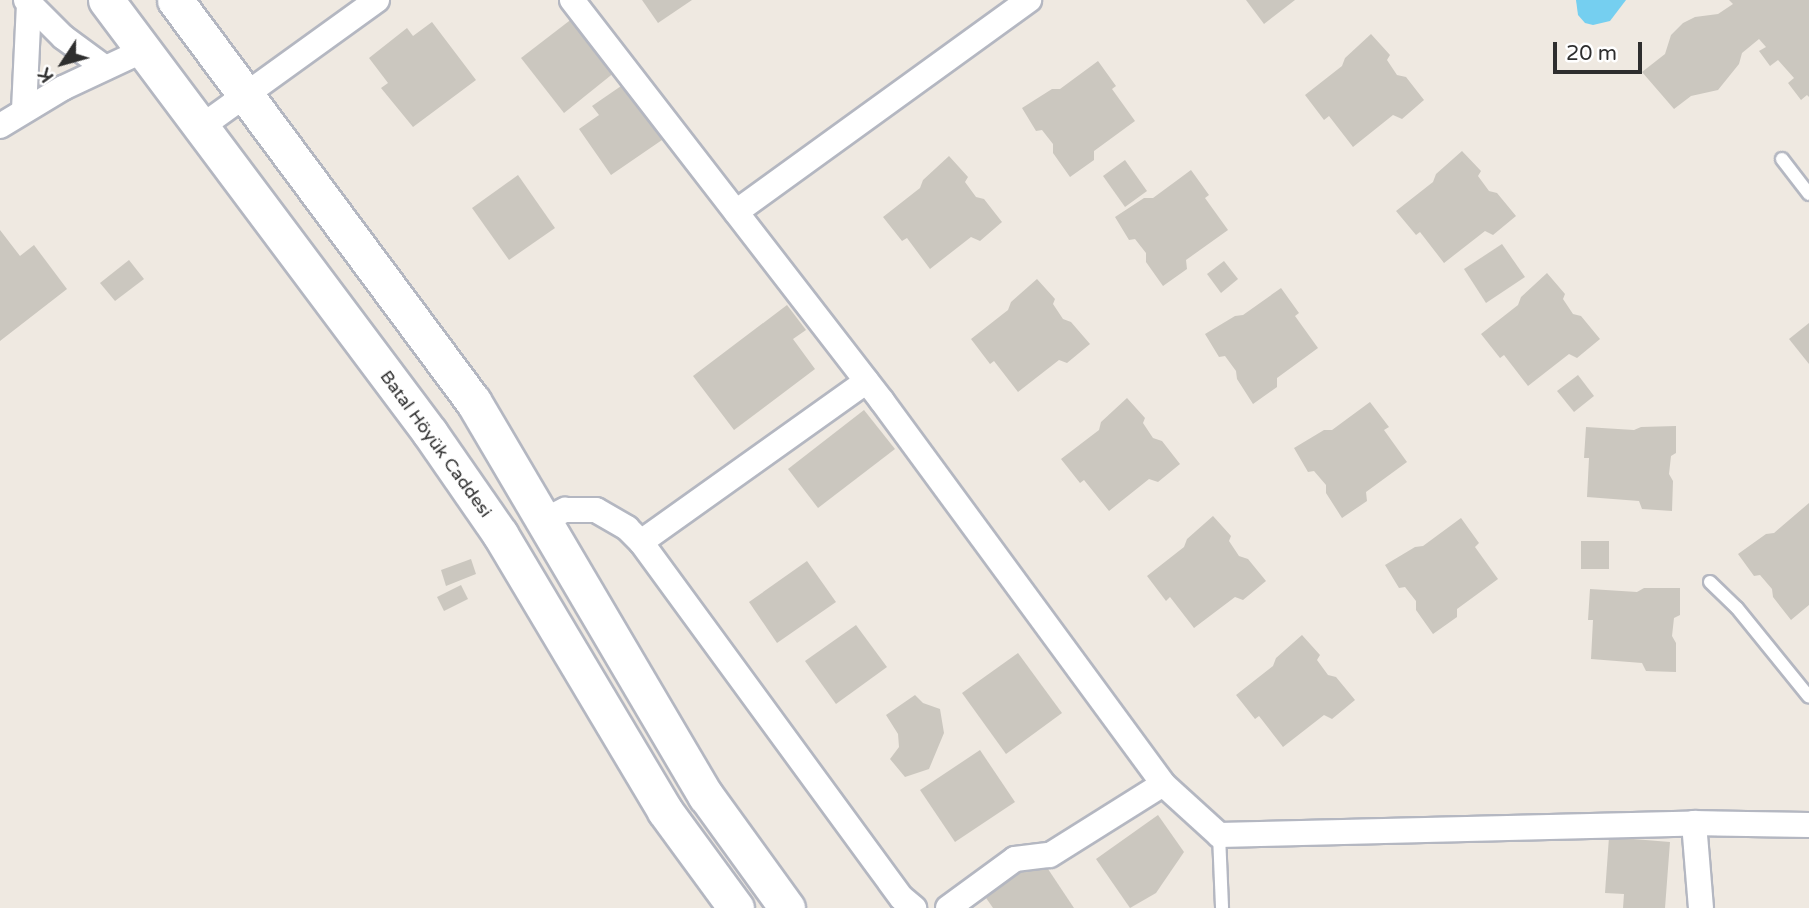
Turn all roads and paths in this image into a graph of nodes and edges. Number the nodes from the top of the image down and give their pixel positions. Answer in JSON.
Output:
{"nodes":[{"id":1,"x":106,"y":0,"type":"edge"},
{"id":2,"x":175,"y":0,"type":"edge"},
{"id":3,"x":377,"y":0,"type":"edge"},
{"id":4,"x":572,"y":0,"type":"edge"},
{"id":5,"x":1029,"y":0,"type":"edge"},
{"id":6,"x":27,"y":2,"type":"edge"},
{"id":7,"x":144,"y":50,"type":"junction"},
{"id":8,"x":104,"y":67,"type":"junction"},
{"id":9,"x":245,"y":94,"type":"junction"},
{"id":10,"x":24,"y":110,"type":"junction"},
{"id":11,"x":0,"y":126,"type":"edge"},
{"id":12,"x":201,"y":127,"type":"junction"},
{"id":13,"x":1782,"y":159,"type":"dead end"},
{"id":14,"x":1809,"y":194,"type":"edge"},
{"id":15,"x":736,"y":212,"type":"junction"},
{"id":16,"x":867,"y":381,"type":"junction"},
{"id":17,"x":543,"y":521,"type":"junction"},
{"id":18,"x":641,"y":542,"type":"junction"},
{"id":19,"x":1710,"y":582,"type":"dead end"},
{"id":20,"x":1809,"y":698,"type":"edge"},
{"id":21,"x":1163,"y":784,"type":"junction"},
{"id":22,"x":1694,"y":823,"type":"junction"},
{"id":23,"x":1809,"y":825,"type":"edge"},
{"id":24,"x":1219,"y":835,"type":"junction"},
{"id":25,"x":736,"y":908,"type":"edge"},
{"id":26,"x":787,"y":908,"type":"edge"},
{"id":27,"x":914,"y":908,"type":"edge"},
{"id":28,"x":948,"y":908,"type":"edge"},
{"id":29,"x":1222,"y":908,"type":"edge"},
{"id":30,"x":1701,"y":908,"type":"edge"}],
"edges":[{"from":1,"to":7,"type":"main road","name":"Batal Höyük Caddesi"},
{"from":2,"to":9,"type":"main road"},
{"from":3,"to":9,"type":"street"},
{"from":4,"to":15,"type":"street"},
{"from":5,"to":15,"type":"street"},
{"from":6,"to":8,"type":"street"},
{"from":6,"to":10,"type":"street"},
{"from":7,"to":8,"type":"street"},
{"from":7,"to":12,"type":"main road","name":"Batal Höyük Caddesi"},
{"from":8,"to":10,"type":"street"},
{"from":9,"to":12,"type":"street"},
{"from":9,"to":17,"type":"main road"},
{"from":10,"to":11,"type":"street"},
{"from":12,"to":25,"type":"main road","name":"Batal Höyük Caddesi"},
{"from":13,"to":14,"type":"lane"},
{"from":15,"to":16,"type":"street"},
{"from":16,"to":18,"type":"street"},
{"from":16,"to":21,"type":"street"},
{"from":17,"to":18,"type":"street"},
{"from":17,"to":26,"type":"main road"},
{"from":18,"to":27,"type":"street"},
{"from":19,"to":20,"type":"lane"},
{"from":21,"to":24,"type":"street"},
{"from":21,"to":28,"type":"street"},
{"from":22,"to":23,"type":"street"},
{"from":22,"to":24,"type":"street"},
{"from":22,"to":30,"type":"street"},
{"from":24,"to":29,"type":"lane"}]}
